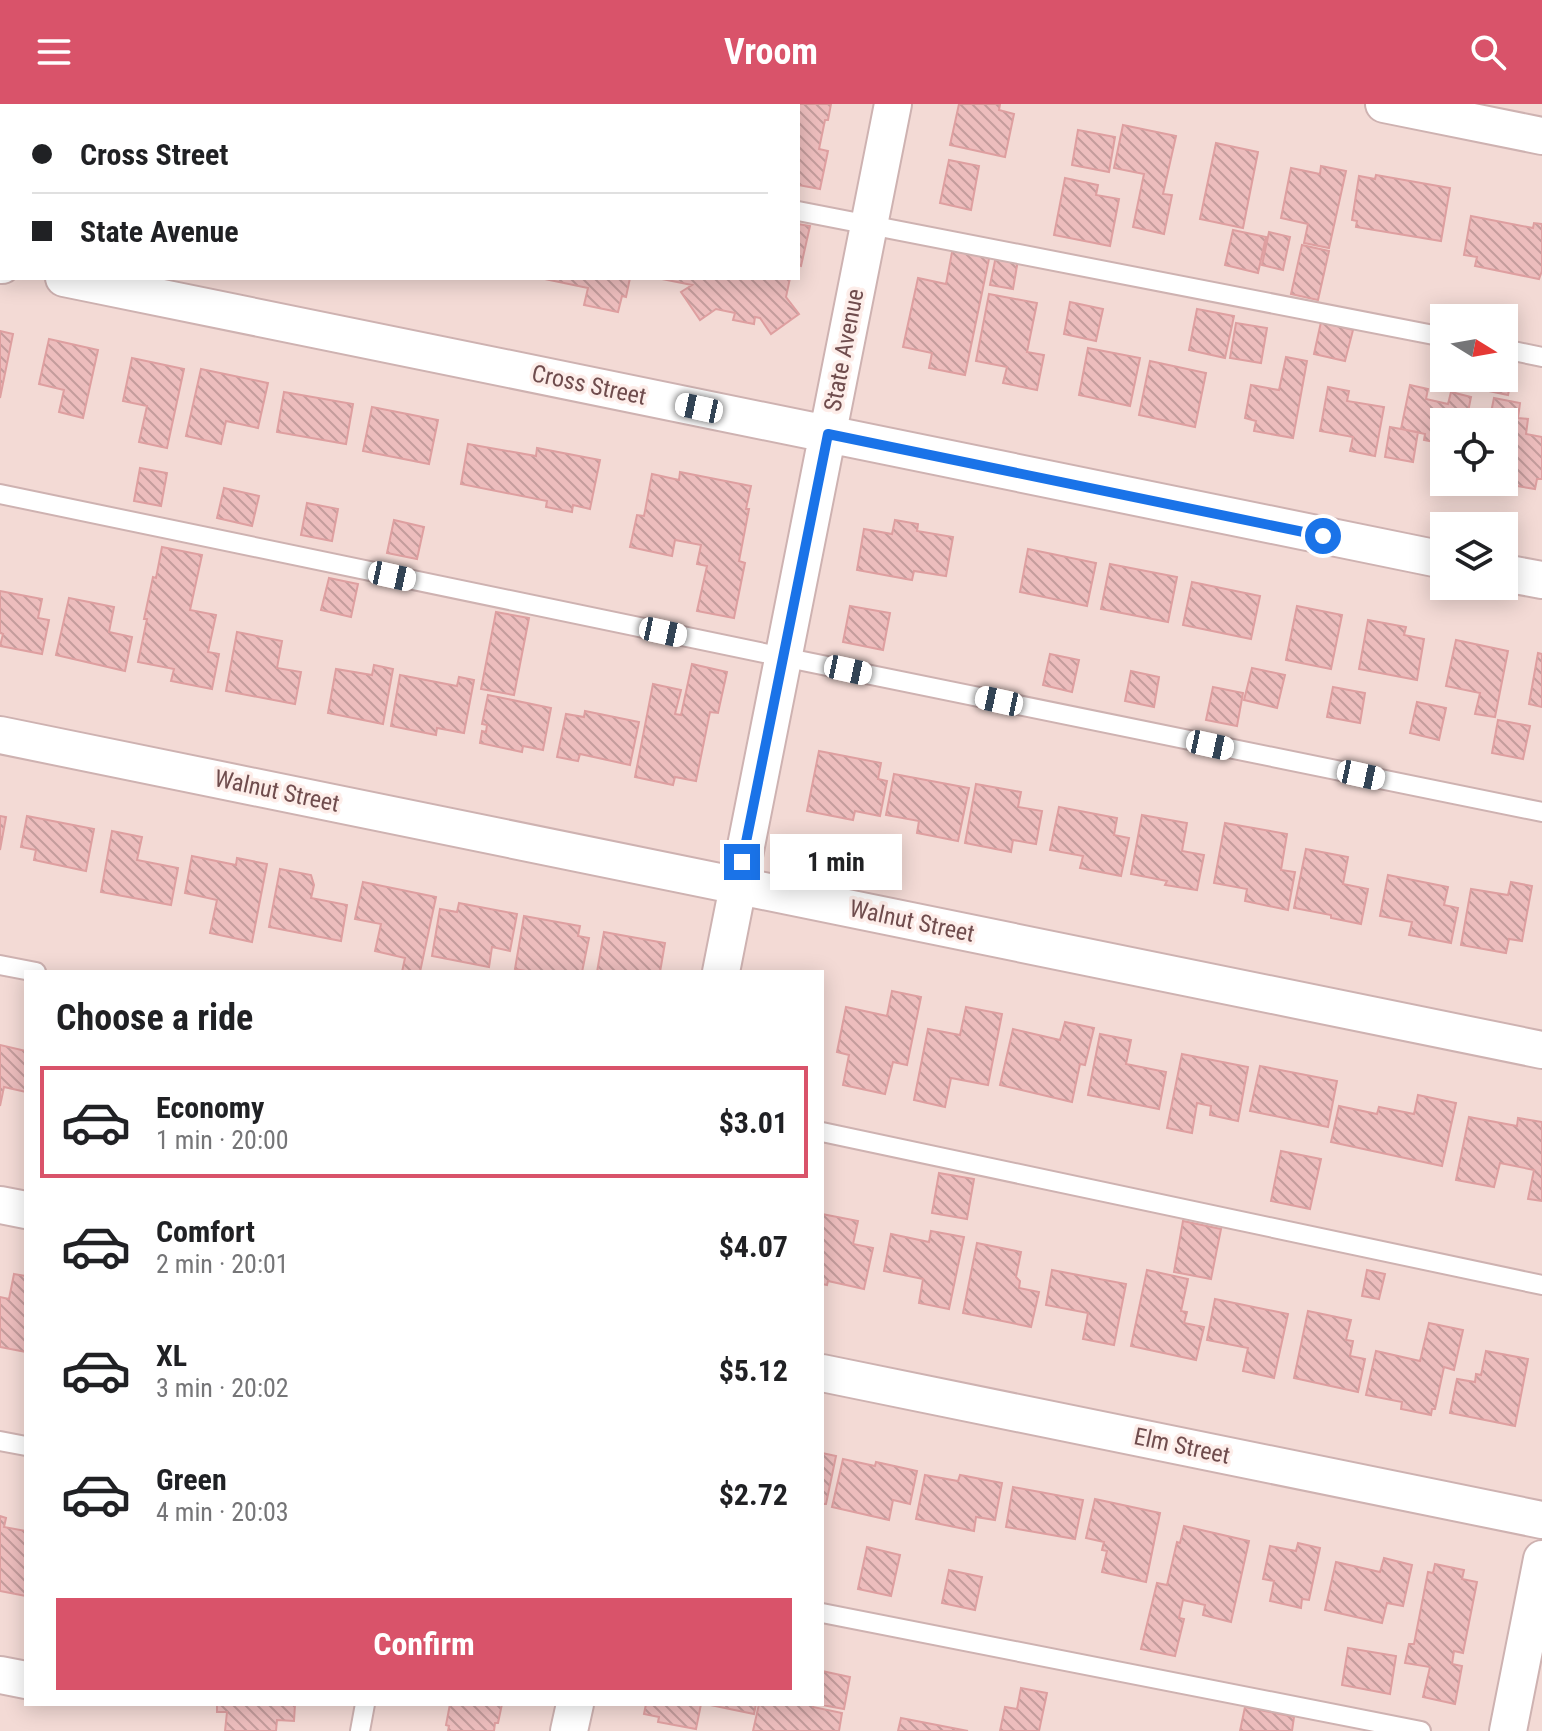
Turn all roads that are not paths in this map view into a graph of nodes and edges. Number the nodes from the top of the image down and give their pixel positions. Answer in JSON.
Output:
{"nodes":[{"id":1,"x":893,"y":104,"type":"edge"},
{"id":2,"x":1384,"y":104,"type":"edge"},
{"id":3,"x":1542,"y":136,"type":"edge"},
{"id":4,"x":800,"y":211,"type":"edge"},
{"id":5,"x":869,"y":225,"type":"junction"},
{"id":6,"x":74,"y":280,"type":"edge"},
{"id":7,"x":1430,"y":334,"type":"edge"},
{"id":8,"x":1518,"y":352,"type":"edge"},
{"id":9,"x":1542,"y":357,"type":"edge"},
{"id":10,"x":828,"y":434,"type":"junction"},
{"id":11,"x":0,"y":494,"type":"edge"},
{"id":12,"x":1430,"y":557,"type":"edge"},
{"id":13,"x":1518,"y":576,"type":"edge"},
{"id":14,"x":1542,"y":580,"type":"edge"},
{"id":15,"x":783,"y":657,"type":"junction"},
{"id":16,"x":0,"y":735,"type":"edge"},
{"id":17,"x":1542,"y":812,"type":"edge"},
{"id":18,"x":738,"y":886,"type":"junction"},
{"id":19,"x":0,"y":965,"type":"edge"},
{"id":20,"x":26,"y":970,"type":"edge"},
{"id":21,"x":721,"y":970,"type":"edge"},
{"id":22,"x":1542,"y":1050,"type":"edge"},
{"id":23,"x":824,"y":1132,"type":"edge"},
{"id":24,"x":0,"y":1205,"type":"edge"},
{"id":25,"x":24,"y":1210,"type":"edge"},
{"id":26,"x":1542,"y":1285,"type":"edge"},
{"id":27,"x":824,"y":1373,"type":"edge"},
{"id":28,"x":0,"y":1441,"type":"edge"},
{"id":29,"x":24,"y":1446,"type":"edge"},
{"id":30,"x":1542,"y":1520,"type":"edge"},
{"id":31,"x":1542,"y":1559,"type":"edge"},
{"id":32,"x":824,"y":1613,"type":"edge"},
{"id":33,"x":0,"y":1675,"type":"edge"},
{"id":34,"x":24,"y":1680,"type":"edge"},
{"id":35,"x":365,"y":1706,"type":"edge"},
{"id":36,"x":575,"y":1706,"type":"edge"},
{"id":37,"x":360,"y":1731,"type":"edge"},
{"id":38,"x":569,"y":1731,"type":"edge"},
{"id":39,"x":1421,"y":1731,"type":"edge"},
{"id":40,"x":1508,"y":1731,"type":"edge"}],
"edges":[{"from":1,"to":5,"type":"street","name":"State Avenue"},
{"from":2,"to":3,"type":"street"},
{"from":4,"to":5,"type":"lane"},
{"from":5,"to":7,"type":"lane"},
{"from":5,"to":10,"type":"street","name":"State Avenue"},
{"from":6,"to":10,"type":"street","name":"Cross Street"},
{"from":8,"to":9,"type":"lane"},
{"from":10,"to":12,"type":"street","name":"Cross Street"},
{"from":10,"to":15,"type":"street","name":"State Avenue"},
{"from":11,"to":15,"type":"lane"},
{"from":13,"to":14,"type":"street"},
{"from":15,"to":17,"type":"lane"},
{"from":15,"to":18,"type":"street","name":"State Avenue"},
{"from":16,"to":18,"type":"street","name":"Walnut Street"},
{"from":18,"to":21,"type":"street","name":"State Avenue"},
{"from":18,"to":22,"type":"street","name":"Walnut Street"},
{"from":19,"to":20,"type":"lane"},
{"from":23,"to":26,"type":"lane"},
{"from":24,"to":25,"type":"street"},
{"from":27,"to":30,"type":"street","name":"Elm Street"},
{"from":28,"to":29,"type":"lane"},
{"from":31,"to":40,"type":"street"},
{"from":32,"to":39,"type":"lane"},
{"from":33,"to":34,"type":"street"},
{"from":35,"to":37,"type":"lane"},
{"from":36,"to":38,"type":"street"}]}
